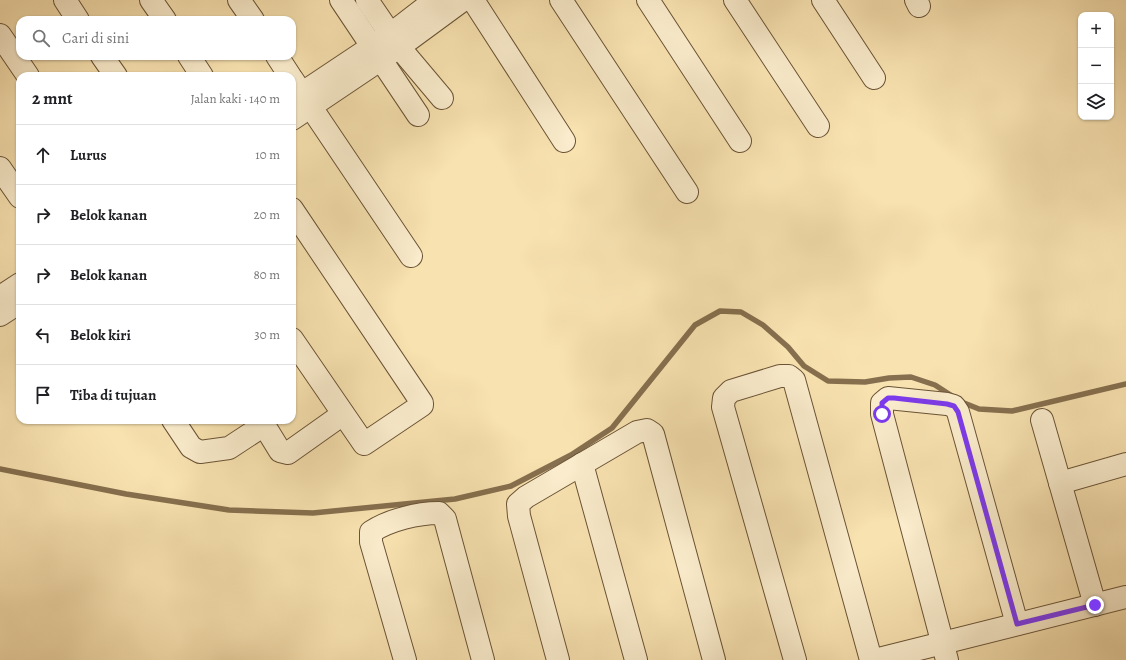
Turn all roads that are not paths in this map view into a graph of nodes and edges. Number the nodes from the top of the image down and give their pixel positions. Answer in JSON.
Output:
{"nodes":[{"id":1,"x":65,"y":0,"type":"edge"},
{"id":2,"x":151,"y":0,"type":"edge"},
{"id":3,"x":239,"y":0,"type":"edge"},
{"id":4,"x":341,"y":0,"type":"edge"},
{"id":5,"x":368,"y":0,"type":"edge"},
{"id":6,"x":435,"y":0,"type":"edge"},
{"id":7,"x":463,"y":0,"type":"edge"},
{"id":8,"x":473,"y":0,"type":"edge"},
{"id":9,"x":561,"y":0,"type":"edge"},
{"id":10,"x":648,"y":0,"type":"edge"},
{"id":11,"x":735,"y":0,"type":"edge"},
{"id":12,"x":823,"y":0,"type":"edge"},
{"id":13,"x":75,"y":16,"type":"edge"},
{"id":14,"x":162,"y":16,"type":"edge"},
{"id":15,"x":250,"y":16,"type":"edge"},
{"id":16,"x":0,"y":35,"type":"edge"},
{"id":17,"x":395,"y":40,"type":"junction"},
{"id":18,"x":376,"y":53,"type":"junction"},
{"id":19,"x":16,"y":58,"type":"edge"},
{"id":20,"x":17,"y":60,"type":"edge"},
{"id":21,"x":105,"y":60,"type":"edge"},
{"id":22,"x":192,"y":60,"type":"edge"},
{"id":23,"x":279,"y":60,"type":"edge"},
{"id":24,"x":25,"y":72,"type":"edge"},
{"id":25,"x":113,"y":72,"type":"edge"},
{"id":26,"x":199,"y":72,"type":"edge"},
{"id":27,"x":286,"y":72,"type":"edge"},
{"id":28,"x":874,"y":78,"type":"dead end"},
{"id":29,"x":297,"y":91,"type":"edge"},
{"id":30,"x":442,"y":98,"type":"dead end"},
{"id":31,"x":418,"y":115,"type":"dead end"},
{"id":32,"x":818,"y":126,"type":"dead end"},
{"id":33,"x":740,"y":140,"type":"dead end"},
{"id":34,"x":564,"y":141,"type":"dead end"},
{"id":35,"x":0,"y":168,"type":"edge"},
{"id":36,"x":16,"y":191,"type":"edge"},
{"id":37,"x":687,"y":192,"type":"dead end"},
{"id":38,"x":296,"y":215,"type":"edge"},
{"id":39,"x":411,"y":256,"type":"dead end"},
{"id":40,"x":16,"y":287,"type":"edge"},
{"id":41,"x":0,"y":297,"type":"edge"},
{"id":42,"x":16,"y":305,"type":"edge"},
{"id":43,"x":0,"y":315,"type":"edge"},
{"id":44,"x":296,"y":345,"type":"edge"},
{"id":45,"x":342,"y":414,"type":"junction"},
{"id":46,"x":1042,"y":420,"type":"dead end"},
{"id":47,"x":176,"y":424,"type":"edge"},
{"id":48,"x":261,"y":424,"type":"edge"},
{"id":49,"x":263,"y":424,"type":"edge"},
{"id":50,"x":582,"y":464,"type":"junction"},
{"id":51,"x":1126,"y":464,"type":"edge"},
{"id":52,"x":1060,"y":483,"type":"junction"},
{"id":53,"x":1126,"y":598,"type":"edge"},
{"id":54,"x":1095,"y":605,"type":"junction"},
{"id":55,"x":1017,"y":624,"type":"junction"},
{"id":56,"x":945,"y":651,"type":"edge"},
{"id":57,"x":405,"y":660,"type":"edge"},
{"id":58,"x":483,"y":660,"type":"edge"},
{"id":59,"x":558,"y":660,"type":"edge"},
{"id":60,"x":636,"y":660,"type":"edge"},
{"id":61,"x":714,"y":660,"type":"edge"},
{"id":62,"x":795,"y":660,"type":"edge"},
{"id":63,"x":871,"y":660,"type":"edge"},
{"id":64,"x":875,"y":660,"type":"edge"}],
"edges":[{"from":1,"to":13,"type":"street"},
{"from":2,"to":14,"type":"street"},
{"from":3,"to":15,"type":"street"},
{"from":4,"to":18,"type":"street"},
{"from":5,"to":17,"type":"street"},
{"from":6,"to":17,"type":"street"},
{"from":7,"to":17,"type":"street"},
{"from":8,"to":34,"type":"street"},
{"from":9,"to":37,"type":"street"},
{"from":10,"to":33,"type":"street"},
{"from":11,"to":32,"type":"street"},
{"from":12,"to":28,"type":"street"},
{"from":16,"to":19,"type":"street"},
{"from":17,"to":18,"type":"street"},
{"from":17,"to":30,"type":"street"},
{"from":18,"to":29,"type":"street"},
{"from":18,"to":31,"type":"street"},
{"from":20,"to":24,"type":"street"},
{"from":21,"to":25,"type":"street"},
{"from":22,"to":26,"type":"street"},
{"from":23,"to":27,"type":"street"},
{"from":29,"to":39,"type":"street"},
{"from":35,"to":36,"type":"street"},
{"from":38,"to":45,"type":"street"},
{"from":40,"to":41,"type":"street"},
{"from":42,"to":43,"type":"street"},
{"from":44,"to":45,"type":"street"},
{"from":45,"to":49,"type":"street"},
{"from":46,"to":52,"type":"street"},
{"from":47,"to":48,"type":"street"},
{"from":50,"to":59,"type":"street"},
{"from":50,"to":60,"type":"street"},
{"from":50,"to":61,"type":"street"},
{"from":51,"to":52,"type":"street"},
{"from":52,"to":54,"type":"street"},
{"from":53,"to":54,"type":"street"},
{"from":54,"to":55,"type":"street"},
{"from":55,"to":56,"type":"street"},
{"from":55,"to":56,"type":"street"},
{"from":56,"to":64,"type":"street"},
{"from":57,"to":58,"type":"street"},
{"from":62,"to":63,"type":"street"}]}
